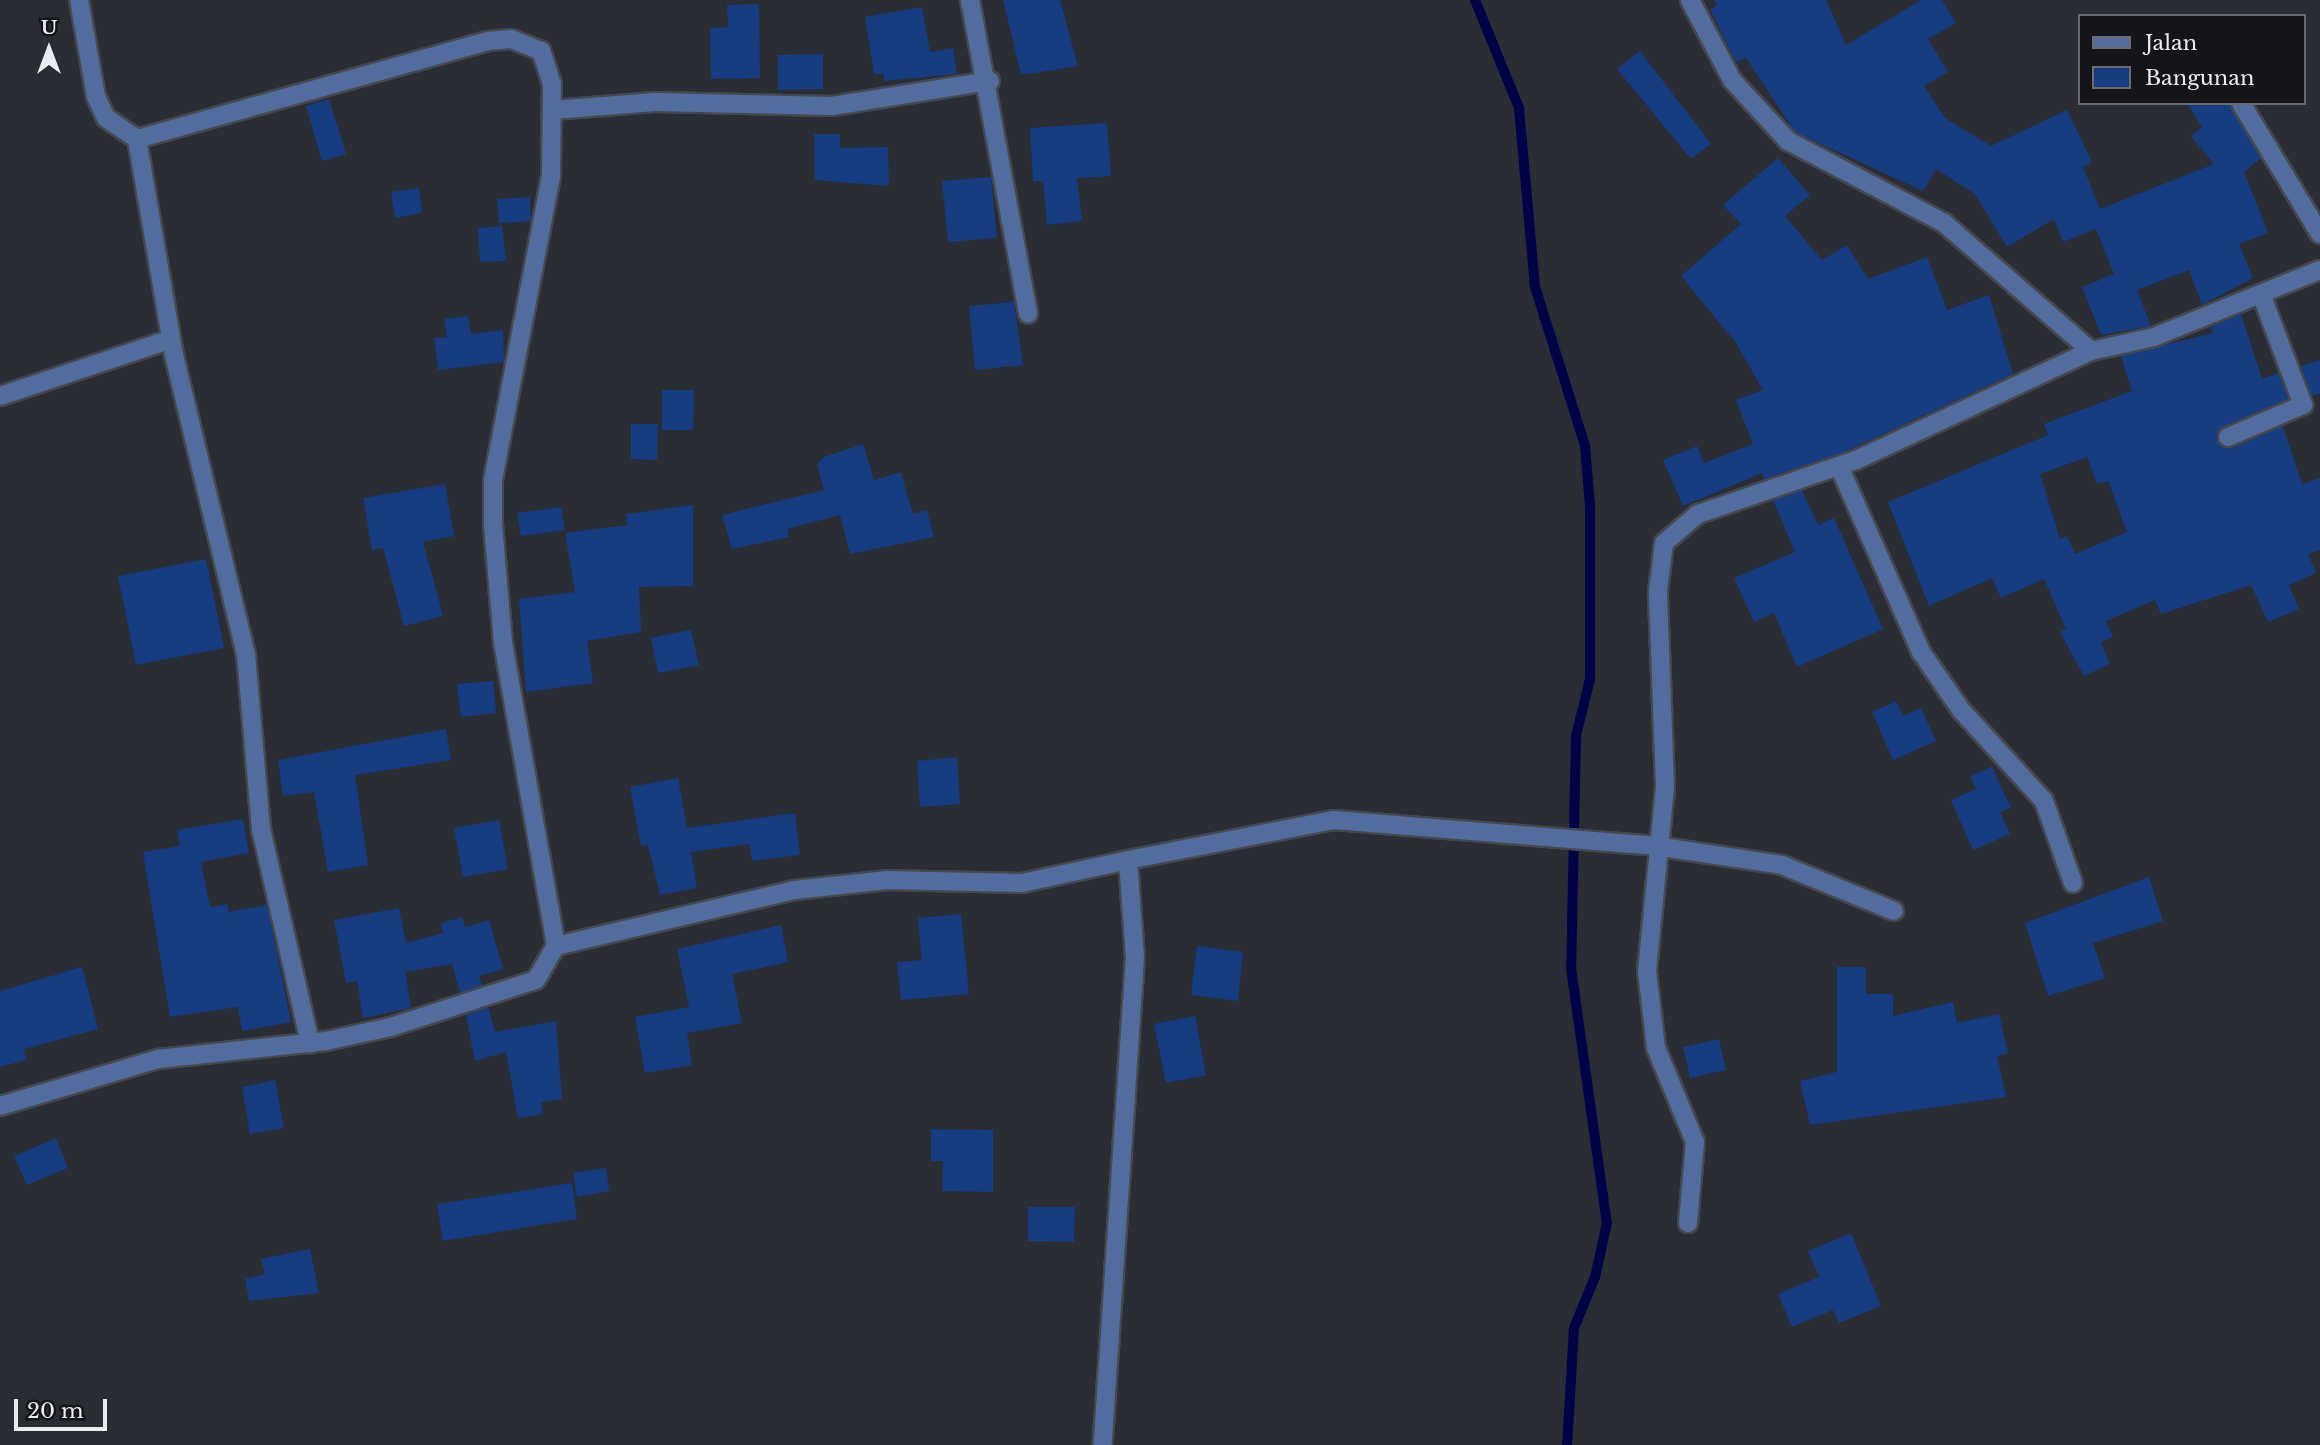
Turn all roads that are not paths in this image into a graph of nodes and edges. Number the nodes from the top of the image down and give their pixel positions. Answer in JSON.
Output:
{"nodes":[{"id":1,"x":79,"y":0,"type":"edge"},
{"id":2,"x":970,"y":0,"type":"edge"},
{"id":3,"x":1690,"y":0,"type":"edge"},
{"id":4,"x":990,"y":81,"type":"junction"},
{"id":5,"x":2242,"y":105,"type":"edge"},
{"id":6,"x":553,"y":110,"type":"junction"},
{"id":7,"x":137,"y":139,"type":"junction"},
{"id":8,"x":2320,"y":234,"type":"edge"},
{"id":9,"x":2320,"y":270,"type":"edge"},
{"id":10,"x":2261,"y":294,"type":"junction"},
{"id":11,"x":1028,"y":314,"type":"dead end"},
{"id":12,"x":171,"y":339,"type":"junction"},
{"id":13,"x":2091,"y":351,"type":"junction"},
{"id":14,"x":0,"y":396,"type":"edge"},
{"id":15,"x":2228,"y":437,"type":"dead end"},
{"id":16,"x":1839,"y":466,"type":"junction"},
{"id":17,"x":1655,"y":846,"type":"junction"},
{"id":18,"x":1128,"y":860,"type":"junction"},
{"id":19,"x":2073,"y":883,"type":"dead end"},
{"id":20,"x":1894,"y":911,"type":"dead end"},
{"id":21,"x":556,"y":946,"type":"junction"},
{"id":22,"x":310,"y":1043,"type":"junction"},
{"id":23,"x":0,"y":1106,"type":"edge"},
{"id":24,"x":1688,"y":1223,"type":"dead end"},
{"id":25,"x":1103,"y":1445,"type":"edge"}],
"edges":[{"from":1,"to":7,"type":"street"},
{"from":2,"to":4,"type":"street"},
{"from":3,"to":13,"type":"street"},
{"from":4,"to":6,"type":"street"},
{"from":4,"to":11,"type":"street"},
{"from":5,"to":8,"type":"street"},
{"from":6,"to":7,"type":"street"},
{"from":6,"to":21,"type":"street"},
{"from":7,"to":12,"type":"street"},
{"from":9,"to":10,"type":"street"},
{"from":10,"to":13,"type":"street"},
{"from":10,"to":15,"type":"street"},
{"from":12,"to":14,"type":"street"},
{"from":12,"to":22,"type":"street"},
{"from":13,"to":16,"type":"street"},
{"from":16,"to":17,"type":"street"},
{"from":16,"to":19,"type":"street"},
{"from":17,"to":18,"type":"street"},
{"from":17,"to":20,"type":"street"},
{"from":17,"to":24,"type":"street"},
{"from":18,"to":21,"type":"street"},
{"from":18,"to":25,"type":"street"},
{"from":21,"to":22,"type":"street"},
{"from":22,"to":23,"type":"street"}]}
